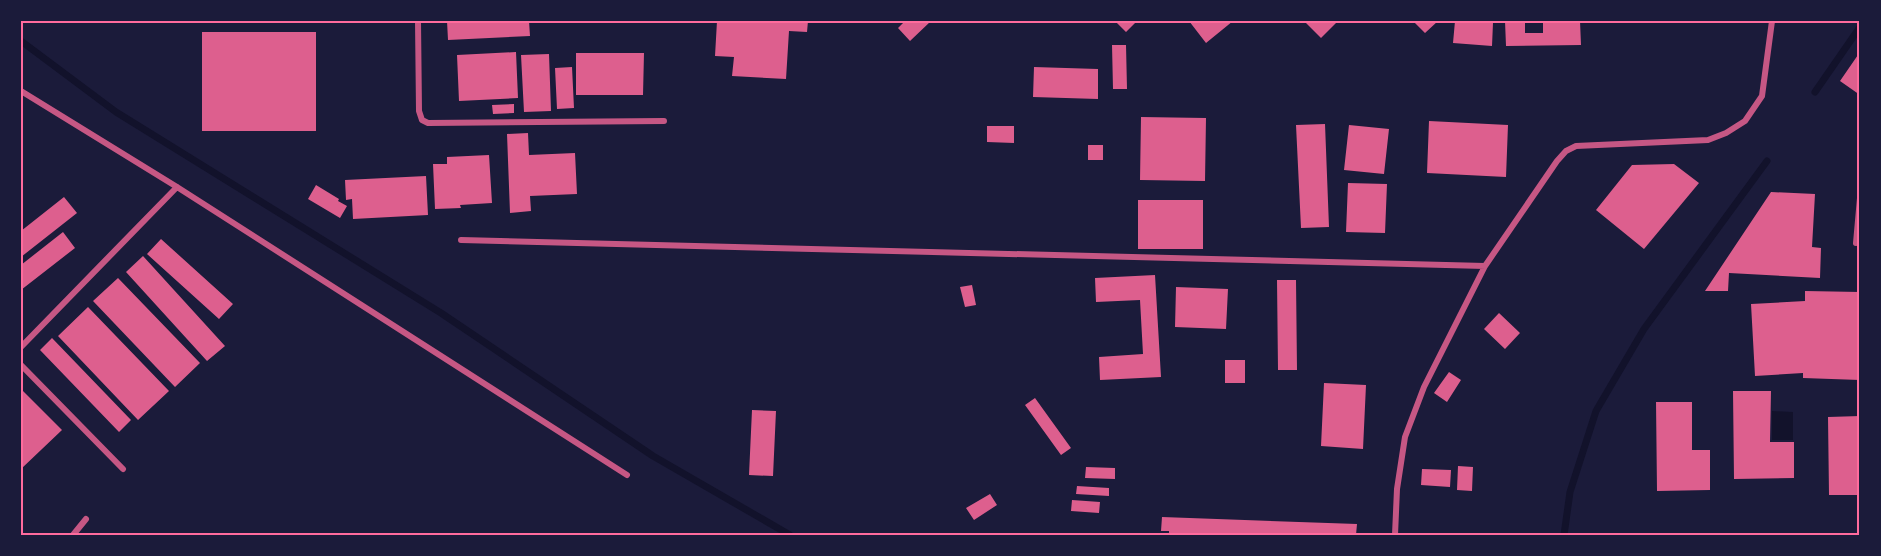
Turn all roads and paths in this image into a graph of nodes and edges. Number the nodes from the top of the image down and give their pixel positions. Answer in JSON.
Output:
{"nodes":[{"id":1,"x":418,"y":21,"type":"edge"},
{"id":2,"x":1772,"y":21,"type":"edge"},
{"id":3,"x":21,"y":91,"type":"edge"},
{"id":4,"x":664,"y":121,"type":"dead end"},
{"id":5,"x":177,"y":188,"type":"junction"},
{"id":6,"x":1860,"y":198,"type":"edge"},
{"id":7,"x":461,"y":240,"type":"dead end"},
{"id":8,"x":1856,"y":243,"type":"dead end"},
{"id":9,"x":1485,"y":266,"type":"junction"},
{"id":10,"x":21,"y":347,"type":"edge"},
{"id":11,"x":21,"y":365,"type":"edge"},
{"id":12,"x":123,"y":469,"type":"dead end"},
{"id":13,"x":627,"y":475,"type":"dead end"},
{"id":14,"x":86,"y":519,"type":"dead end"},
{"id":15,"x":73,"y":535,"type":"edge"},
{"id":16,"x":1395,"y":535,"type":"edge"}],
"edges":[{"from":1,"to":4,"type":"street"},
{"from":2,"to":9,"type":"street"},
{"from":3,"to":5,"type":"street"},
{"from":5,"to":10,"type":"street"},
{"from":5,"to":13,"type":"street"},
{"from":6,"to":8,"type":"street"},
{"from":7,"to":9,"type":"street"},
{"from":9,"to":16,"type":"street"},
{"from":11,"to":12,"type":"street"},
{"from":14,"to":15,"type":"street"}]}
